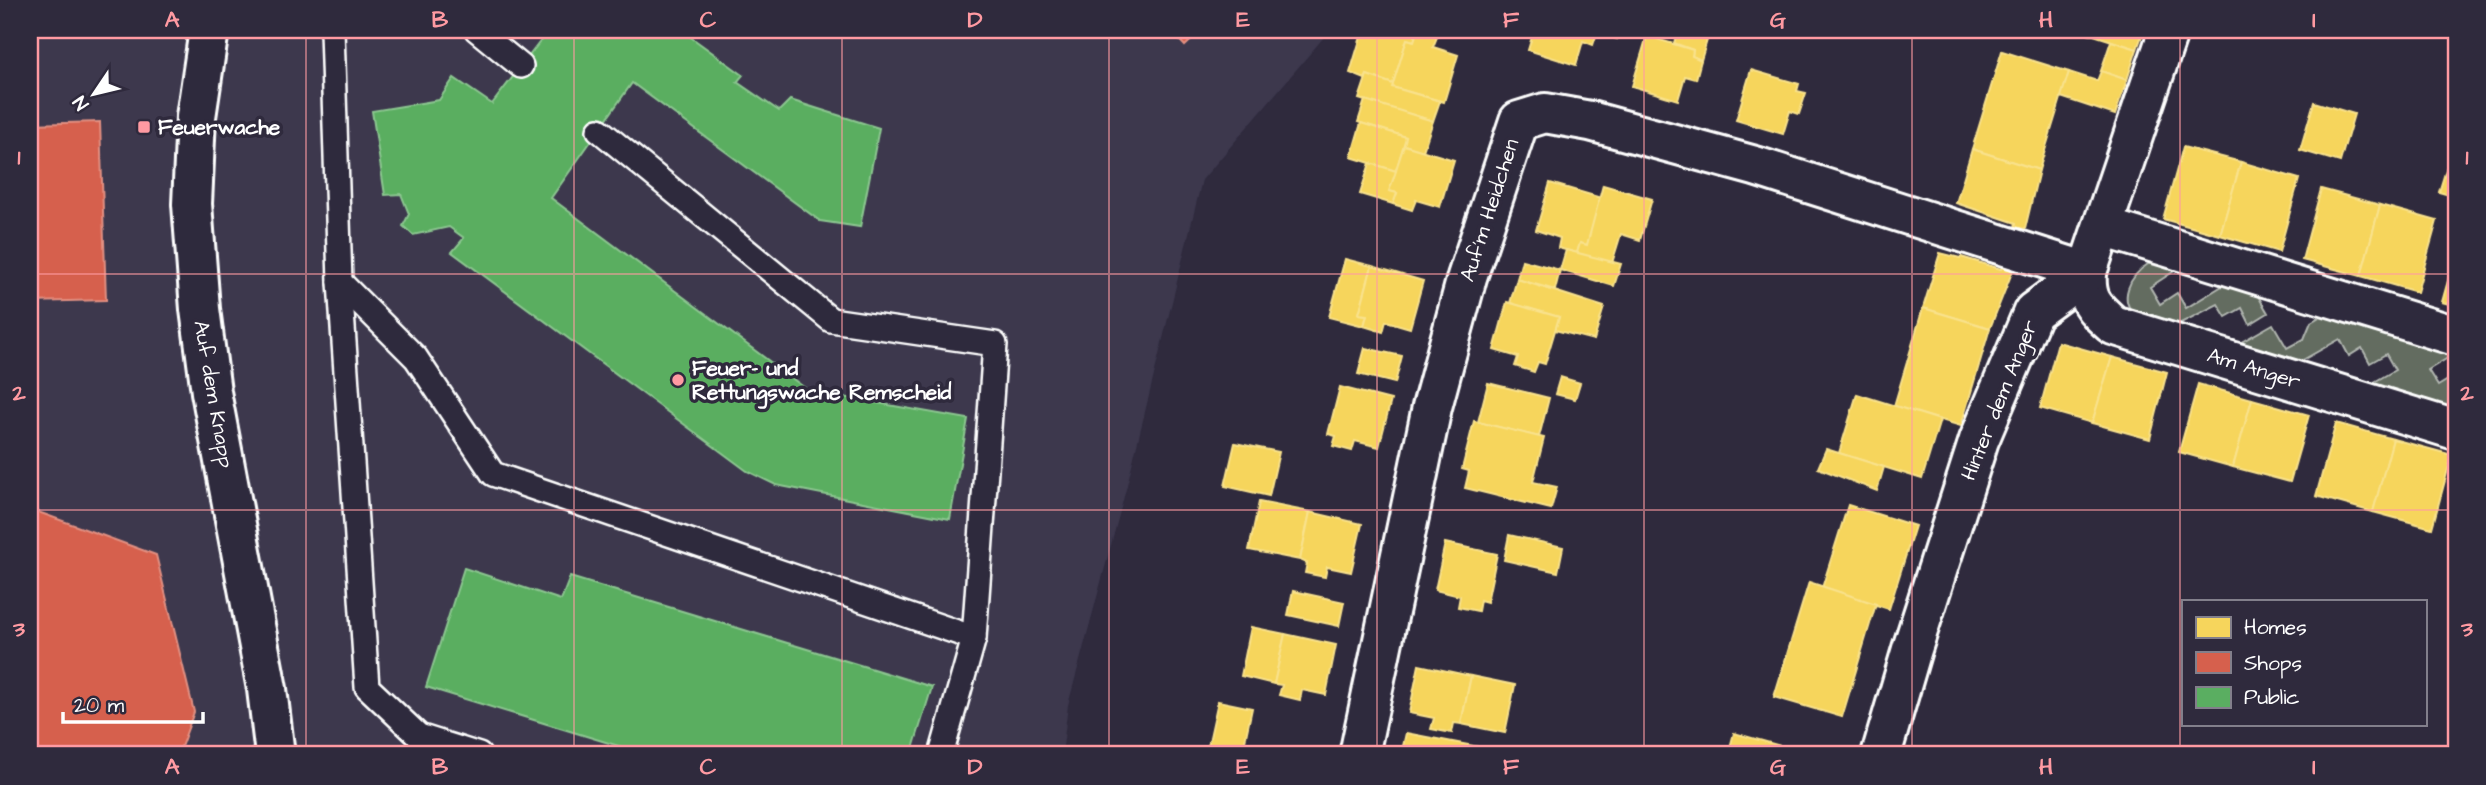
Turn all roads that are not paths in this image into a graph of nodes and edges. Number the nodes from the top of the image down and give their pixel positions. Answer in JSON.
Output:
{"nodes":[{"id":1,"x":209,"y":30,"type":"edge"},
{"id":2,"x":332,"y":30,"type":"edge"},
{"id":3,"x":477,"y":30,"type":"edge"},
{"id":4,"x":2169,"y":30,"type":"edge"},
{"id":5,"x":521,"y":66,"type":"dead end"},
{"id":6,"x":598,"y":130,"type":"dead end"},
{"id":7,"x":2103,"y":227,"type":"junction"},
{"id":8,"x":2087,"y":272,"type":"junction"},
{"id":9,"x":340,"y":282,"type":"junction"},
{"id":10,"x":2456,"y":336,"type":"edge"},
{"id":11,"x":2456,"y":429,"type":"edge"},
{"id":12,"x":974,"y":638,"type":"junction"},
{"id":13,"x":275,"y":755,"type":"edge"},
{"id":14,"x":479,"y":755,"type":"edge"},
{"id":15,"x":941,"y":755,"type":"edge"},
{"id":16,"x":1359,"y":755,"type":"edge"},
{"id":17,"x":1881,"y":755,"type":"edge"}],
"edges":[{"from":1,"to":13,"type":"street","name":"Auf dem Knapp"},
{"from":2,"to":9,"type":"lane"},
{"from":3,"to":5,"type":"lane"},
{"from":4,"to":7,"type":"street"},
{"from":6,"to":12,"type":"lane"},
{"from":7,"to":8,"type":"street"},
{"from":7,"to":10,"type":"street"},
{"from":8,"to":11,"type":"street","name":"Am Anger"},
{"from":8,"to":16,"type":"street","name":"Auf'm Heidchen"},
{"from":8,"to":17,"type":"street","name":"Hinter dem Anger"},
{"from":9,"to":12,"type":"lane"},
{"from":9,"to":14,"type":"lane"},
{"from":12,"to":15,"type":"lane"}]}
